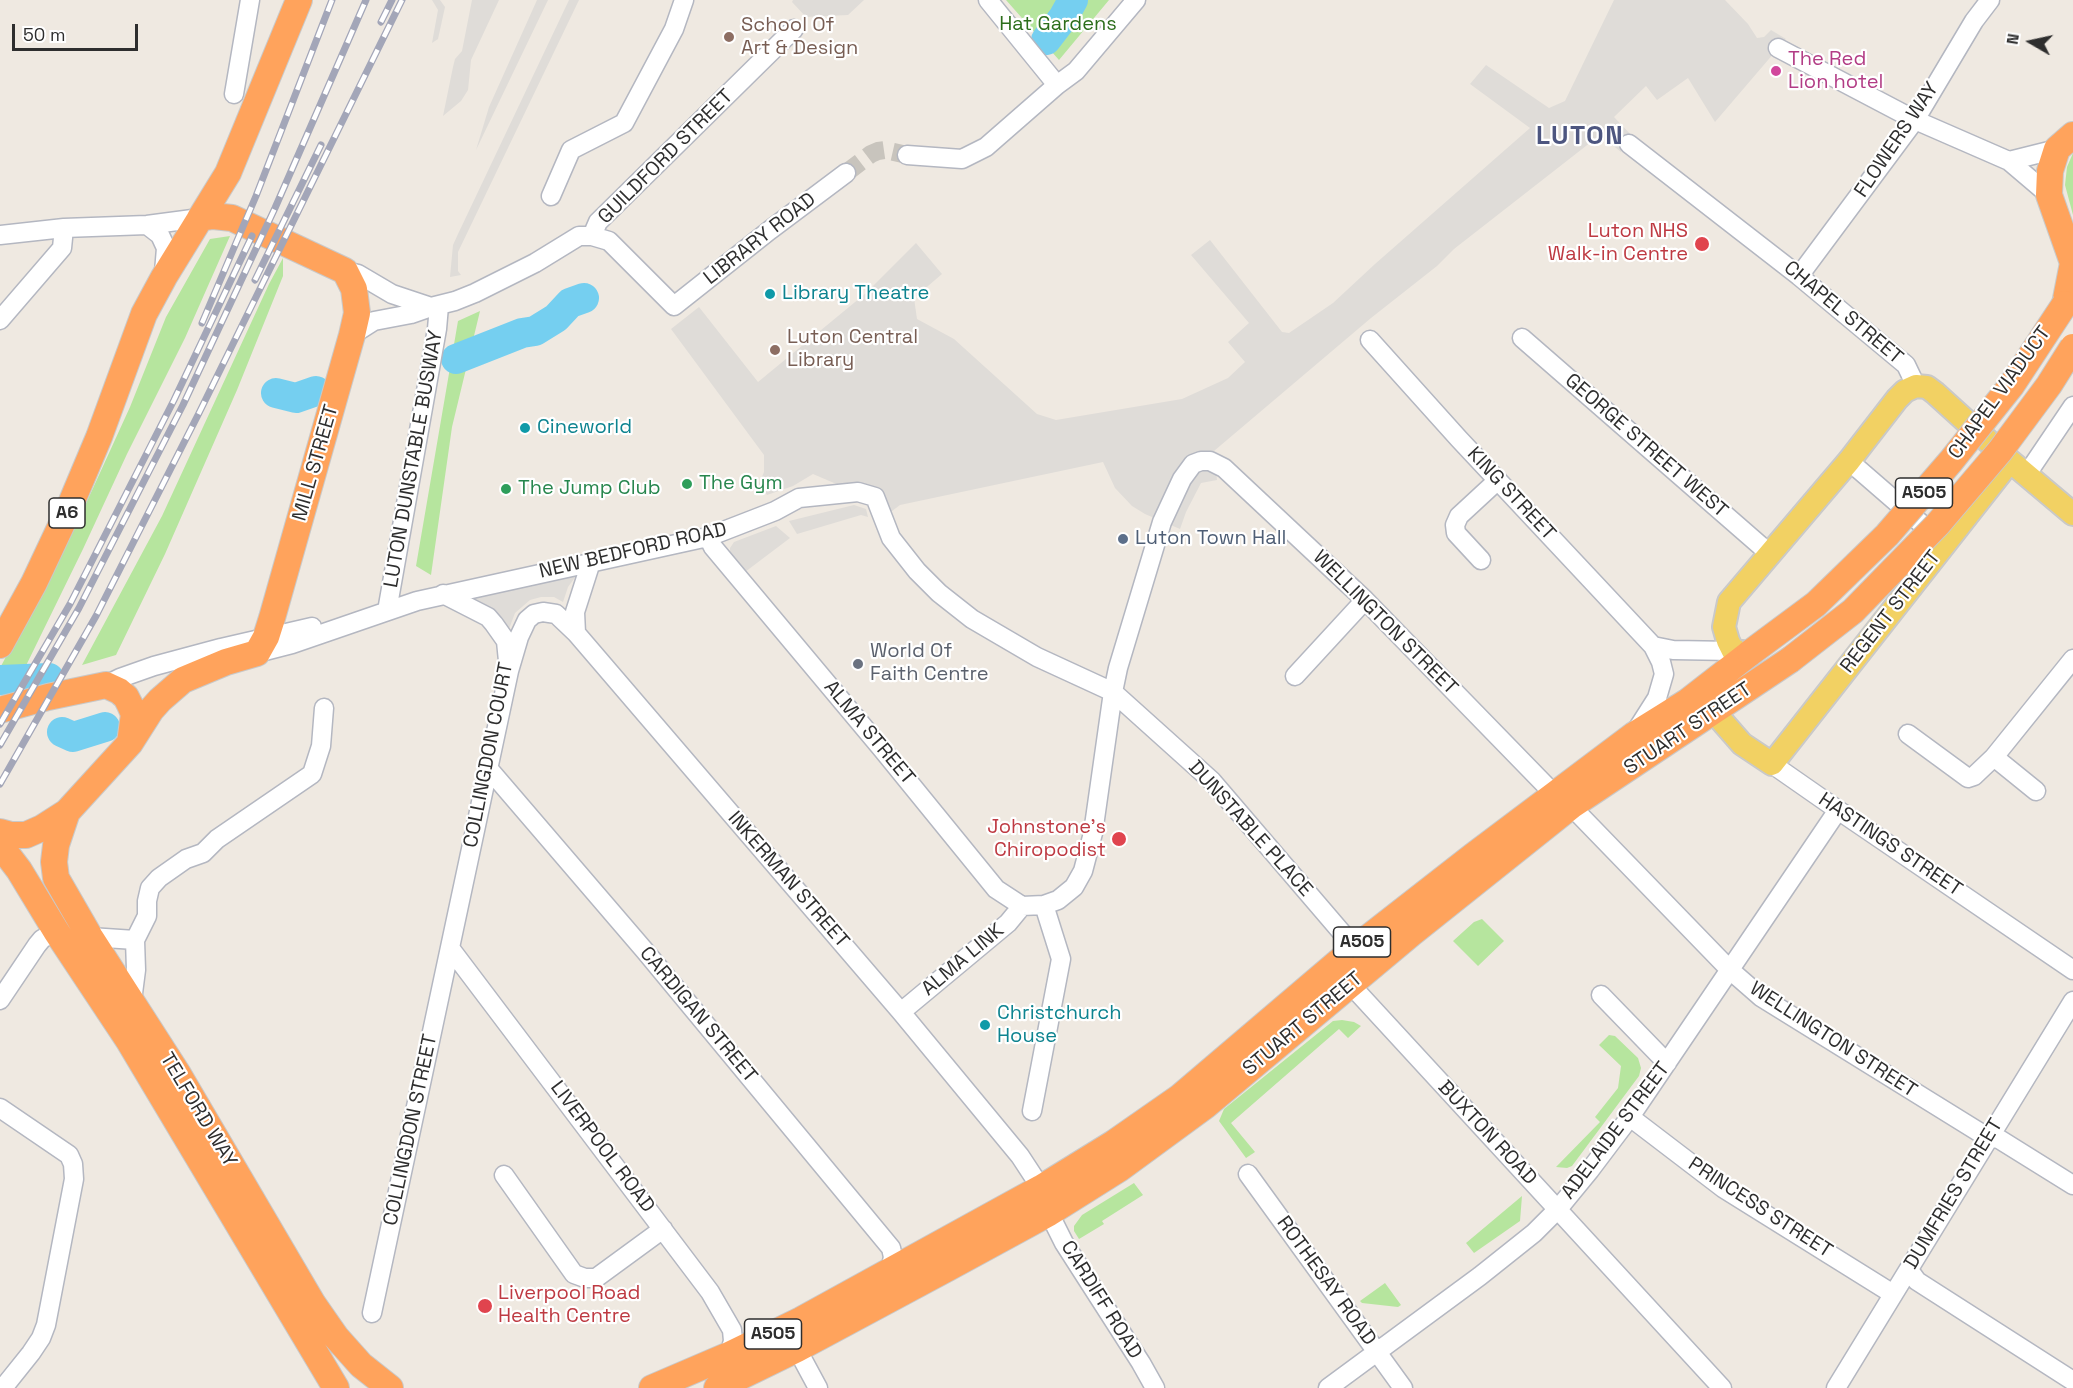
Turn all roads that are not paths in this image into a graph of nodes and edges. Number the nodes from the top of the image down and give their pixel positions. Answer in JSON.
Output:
{"nodes":[{"id":1,"x":250,"y":0,"type":"edge"},
{"id":2,"x":298,"y":0,"type":"edge"},
{"id":3,"x":684,"y":0,"type":"edge"},
{"id":4,"x":988,"y":0,"type":"edge"},
{"id":5,"x":1136,"y":0,"type":"edge"},
{"id":6,"x":1989,"y":0,"type":"edge"},
{"id":7,"x":794,"y":29,"type":"dead end"},
{"id":8,"x":1778,"y":48,"type":"dead end"},
{"id":9,"x":1057,"y":85,"type":"junction"},
{"id":10,"x":234,"y":94,"type":"dead end"},
{"id":11,"x":1915,"y":120,"type":"junction"},
{"id":12,"x":2065,"y":142,"type":"edge"},
{"id":13,"x":1629,"y":144,"type":"dead end"},
{"id":14,"x":907,"y":155,"type":"tunnel mouth"},
{"id":15,"x":2009,"y":160,"type":"junction"},
{"id":16,"x":846,"y":172,"type":"tunnel mouth"},
{"id":17,"x":228,"y":173,"type":"junction"},
{"id":18,"x":2049,"y":195,"type":"junction"},
{"id":19,"x":551,"y":196,"type":"dead end"},
{"id":20,"x":232,"y":218,"type":"junction"},
{"id":21,"x":200,"y":219,"type":"junction"},
{"id":22,"x":147,"y":225,"type":"junction"},
{"id":23,"x":64,"y":228,"type":"junction"},
{"id":24,"x":0,"y":235,"type":"edge"},
{"id":25,"x":592,"y":236,"type":"junction"},
{"id":26,"x":2073,"y":263,"type":"edge"},
{"id":27,"x":356,"y":276,"type":"junction"},
{"id":28,"x":1799,"y":276,"type":"junction"},
{"id":29,"x":164,"y":277,"type":"junction"},
{"id":30,"x":435,"y":307,"type":"junction"},
{"id":31,"x":0,"y":320,"type":"edge"},
{"id":32,"x":354,"y":324,"type":"junction"},
{"id":33,"x":1522,"y":338,"type":"dead end"},
{"id":34,"x":1370,"y":340,"type":"dead end"},
{"id":35,"x":2073,"y":346,"type":"edge"},
{"id":36,"x":1916,"y":386,"type":"junction"},
{"id":37,"x":2073,"y":405,"type":"edge"},
{"id":38,"x":1849,"y":461,"type":"junction"},
{"id":39,"x":2019,"y":467,"type":"junction"},
{"id":40,"x":1498,"y":480,"type":"junction"},
{"id":41,"x":875,"y":497,"type":"joint"},
{"id":42,"x":2073,"y":514,"type":"edge"},
{"id":43,"x":708,"y":537,"type":"junction"},
{"id":44,"x":1945,"y":544,"type":"junction"},
{"id":45,"x":1770,"y":554,"type":"junction"},
{"id":46,"x":1481,"y":560,"type":"dead end"},
{"id":47,"x":591,"y":562,"type":"junction"},
{"id":48,"x":443,"y":594,"type":"junction"},
{"id":49,"x":1365,"y":600,"type":"junction"},
{"id":50,"x":387,"y":611,"type":"junction"},
{"id":51,"x":576,"y":633,"type":"junction"},
{"id":52,"x":0,"y":645,"type":"edge"},
{"id":53,"x":261,"y":645,"type":"junction"},
{"id":54,"x":1653,"y":646,"type":"junction"},
{"id":55,"x":1741,"y":652,"type":"junction"},
{"id":56,"x":2073,"y":659,"type":"edge"},
{"id":57,"x":1790,"y":660,"type":"joint"},
{"id":58,"x":509,"y":671,"type":"junction"},
{"id":59,"x":1295,"y":676,"type":"dead end"},
{"id":60,"x":106,"y":685,"type":"junction"},
{"id":61,"x":1113,"y":692,"type":"junction"},
{"id":62,"x":324,"y":708,"type":"dead end"},
{"id":63,"x":0,"y":710,"type":"edge"},
{"id":64,"x":1714,"y":712,"type":"junction"},
{"id":65,"x":1908,"y":734,"type":"dead end"},
{"id":66,"x":1634,"y":735,"type":"junction"},
{"id":67,"x":130,"y":743,"type":"junction"},
{"id":68,"x":1994,"y":758,"type":"junction"},
{"id":69,"x":1772,"y":764,"type":"junction"},
{"id":70,"x":488,"y":768,"type":"junction"},
{"id":71,"x":2036,"y":791,"type":"dead end"},
{"id":72,"x":1562,"y":800,"type":"junction"},
{"id":73,"x":1838,"y":810,"type":"junction"},
{"id":74,"x":67,"y":812,"type":"junction"},
{"id":75,"x":0,"y":832,"type":"edge"},
{"id":76,"x":0,"y":845,"type":"edge"},
{"id":77,"x":1044,"y":905,"type":"junction"},
{"id":78,"x":1022,"y":906,"type":"junction"},
{"id":79,"x":56,"y":931,"type":"junction"},
{"id":80,"x":90,"y":937,"type":"junction"},
{"id":81,"x":135,"y":940,"type":"junction"},
{"id":82,"x":450,"y":948,"type":"junction"},
{"id":83,"x":1355,"y":948,"type":"junction"},
{"id":84,"x":1730,"y":970,"type":"junction"},
{"id":85,"x":2073,"y":970,"type":"edge"},
{"id":86,"x":1350,"y":984,"type":"junction"},
{"id":87,"x":1601,"y":995,"type":"dead end"},
{"id":88,"x":0,"y":1000,"type":"edge"},
{"id":89,"x":132,"y":1001,"type":"junction"},
{"id":90,"x":2073,"y":1001,"type":"edge"},
{"id":91,"x":901,"y":1012,"type":"junction"},
{"id":92,"x":1667,"y":1063,"type":"junction"},
{"id":93,"x":0,"y":1108,"type":"edge"},
{"id":94,"x":1032,"y":1111,"type":"dead end"},
{"id":95,"x":1630,"y":1118,"type":"junction"},
{"id":96,"x":1988,"y":1137,"type":"junction"},
{"id":97,"x":1248,"y":1174,"type":"dead end"},
{"id":98,"x":504,"y":1175,"type":"dead end"},
{"id":99,"x":2073,"y":1185,"type":"edge"},
{"id":100,"x":1041,"y":1188,"type":"junction"},
{"id":101,"x":1558,"y":1209,"type":"junction"},
{"id":102,"x":1049,"y":1213,"type":"junction"},
{"id":103,"x":663,"y":1229,"type":"junction"},
{"id":104,"x":890,"y":1270,"type":"junction"},
{"id":105,"x":1909,"y":1270,"type":"junction"},
{"id":106,"x":1893,"y":1294,"type":"junction"},
{"id":107,"x":372,"y":1313,"type":"dead end"},
{"id":108,"x":798,"y":1349,"type":"junction"},
{"id":109,"x":1378,"y":1353,"type":"junction"},
{"id":110,"x":729,"y":1355,"type":"junction"},
{"id":111,"x":2073,"y":1381,"type":"edge"},
{"id":112,"x":3,"y":1388,"type":"edge"},
{"id":113,"x":336,"y":1388,"type":"edge"},
{"id":114,"x":390,"y":1388,"type":"edge"},
{"id":115,"x":652,"y":1388,"type":"edge"},
{"id":116,"x":717,"y":1388,"type":"edge"},
{"id":117,"x":818,"y":1388,"type":"edge"},
{"id":118,"x":1155,"y":1388,"type":"edge"},
{"id":119,"x":1328,"y":1388,"type":"edge"},
{"id":120,"x":1403,"y":1388,"type":"edge"},
{"id":121,"x":1722,"y":1388,"type":"edge"},
{"id":122,"x":1836,"y":1388,"type":"edge"}],
"edges":[{"from":1,"to":10,"type":"street"},
{"from":2,"to":17,"type":"highway","number":"A6"},
{"from":3,"to":19,"type":"street"},
{"from":4,"to":9,"type":"street"},
{"from":5,"to":9,"type":"street"},
{"from":6,"to":11,"type":"street","name":"FLOWERS WAY"},
{"from":7,"to":25,"type":"street","name":"GUILDFORD STREET"},
{"from":8,"to":11,"type":"street"},
{"from":9,"to":14,"type":"street"},
{"from":11,"to":15,"type":"street"},
{"from":11,"to":28,"type":"street","name":"FLOWERS WAY"},
{"from":12,"to":15,"type":"street"},
{"from":12,"to":18,"type":"highway","number":"A505"},
{"from":13,"to":28,"type":"street","name":"CHAPEL STREET"},
{"from":15,"to":18,"type":"street"},
{"from":16,"to":25,"type":"street","name":"LIBRARY ROAD"},
{"from":17,"to":20,"type":"highway","number":"A6"},
{"from":17,"to":21,"type":"highway","number":"A6"},
{"from":18,"to":26,"type":"highway","number":"A505"},
{"from":20,"to":21,"type":"highway"},
{"from":20,"to":27,"type":"highway"},
{"from":21,"to":22,"type":"street"},
{"from":21,"to":29,"type":"highway","number":"A6"},
{"from":22,"to":23,"type":"street"},
{"from":22,"to":29,"type":"street"},
{"from":23,"to":24,"type":"street"},
{"from":23,"to":31,"type":"street"},
{"from":25,"to":30,"type":"street","name":"GUILDFORD STREET"},
{"from":26,"to":55,"type":"highway","name":"CHAPEL VIADUCT","number":"A505","bridge":true},
{"from":27,"to":30,"type":"street"},
{"from":27,"to":32,"type":"highway","name":"MILL STREET"},
{"from":28,"to":36,"type":"street","name":"CHAPEL STREET"},
{"from":29,"to":52,"type":"highway","number":"A6"},
{"from":30,"to":32,"type":"street","name":"GUILDFORD STREET"},
{"from":30,"to":50,"type":"street","name":"LUTON DUNSTABLE BUSWAY"},
{"from":32,"to":53,"type":"highway","name":"MILL STREET"},
{"from":33,"to":45,"type":"street","name":"GEORGE STREET WEST"},
{"from":34,"to":40,"type":"street","name":"KING STREET"},
{"from":35,"to":57,"type":"highway","name":"CHAPEL VIADUCT","number":"A505","bridge":true},
{"from":36,"to":38,"type":"main road","name":"STUART STREET"},
{"from":36,"to":39,"type":"main road","name":"CHAPEL STREET"},
{"from":37,"to":39,"type":"street"},
{"from":38,"to":44,"type":"street"},
{"from":38,"to":45,"type":"main road","name":"STUART STREET"},
{"from":39,"to":42,"type":"main road","name":"CHAPEL STREET"},
{"from":39,"to":44,"type":"main road","name":"REGENT STREET"},
{"from":40,"to":46,"type":"street"},
{"from":40,"to":54,"type":"street","name":"KING STREET"},
{"from":41,"to":43,"type":"street","name":"NEW BEDFORD ROAD"},
{"from":41,"to":61,"type":"street","name":"DUNSTABLE PLACE"},
{"from":43,"to":47,"type":"street","name":"NEW BEDFORD ROAD"},
{"from":43,"to":78,"type":"street","name":"ALMA STREET"},
{"from":44,"to":69,"type":"main road","name":"REGENT STREET"},
{"from":45,"to":55,"type":"main road","name":"STUART STREET"},
{"from":47,"to":48,"type":"street","name":"NEW BEDFORD ROAD"},
{"from":47,"to":51,"type":"street"},
{"from":48,"to":50,"type":"street","name":"NEW BEDFORD ROAD"},
{"from":48,"to":58,"type":"street","name":"COLLINGDON COURT"},
{"from":49,"to":59,"type":"street"},
{"from":49,"to":61,"type":"street","name":"WELLINGTON STREET"},
{"from":49,"to":72,"type":"street","name":"WELLINGTON STREET"},
{"from":50,"to":53,"type":"street","name":"NEW BEDFORD ROAD"},
{"from":51,"to":58,"type":"street","name":"INKERMAN STREET"},
{"from":51,"to":91,"type":"street","name":"INKERMAN STREET"},
{"from":53,"to":60,"type":"street","name":"NEW BEDFORD ROAD"},
{"from":53,"to":67,"type":"highway","name":"NEW BEDFORD ROAD"},
{"from":54,"to":55,"type":"street"},
{"from":54,"to":66,"type":"street"},
{"from":55,"to":66,"type":"highway","name":"STUART STREET","number":"A505"},
{"from":56,"to":68,"type":"street"},
{"from":57,"to":64,"type":"highway","name":"STUART STREET","number":"A505"},
{"from":58,"to":70,"type":"street","name":"COLLINGDON COURT"},
{"from":60,"to":63,"type":"highway"},
{"from":60,"to":67,"type":"highway"},
{"from":61,"to":77,"type":"street"},
{"from":61,"to":83,"type":"street","name":"DUNSTABLE PLACE"},
{"from":62,"to":81,"type":"street"},
{"from":64,"to":69,"type":"main road","name":"HASTINGS STREET"},
{"from":64,"to":72,"type":"highway","name":"STUART STREET","number":"A505"},
{"from":65,"to":68,"type":"street"},
{"from":66,"to":72,"type":"highway","name":"STUART STREET","number":"A505"},
{"from":67,"to":74,"type":"highway","name":"NEW BEDFORD ROAD"},
{"from":68,"to":71,"type":"street"},
{"from":69,"to":73,"type":"street","name":"HASTINGS STREET"},
{"from":70,"to":82,"type":"street","name":"COLLINGDON COURT"},
{"from":70,"to":104,"type":"street","name":"CARDIGAN STREET"},
{"from":72,"to":83,"type":"highway","name":"STUART STREET","number":"A505"},
{"from":72,"to":84,"type":"street","name":"WELLINGTON STREET"},
{"from":72,"to":86,"type":"highway","name":"STUART STREET","number":"A505"},
{"from":73,"to":84,"type":"street","name":"ADELAIDE STREET"},
{"from":73,"to":85,"type":"street","name":"HASTINGS STREET"},
{"from":74,"to":75,"type":"highway"},
{"from":74,"to":80,"type":"highway","name":"TELFORD WAY"},
{"from":76,"to":79,"type":"highway","name":"TELFORD WAY"},
{"from":77,"to":78,"type":"street"},
{"from":77,"to":94,"type":"street"},
{"from":78,"to":91,"type":"street","name":"ALMA LINK"},
{"from":79,"to":88,"type":"street"},
{"from":79,"to":113,"type":"highway","name":"TELFORD WAY"},
{"from":80,"to":81,"type":"street"},
{"from":80,"to":89,"type":"highway","name":"TELFORD WAY"},
{"from":81,"to":89,"type":"street"},
{"from":82,"to":103,"type":"street","name":"LIVERPOOL ROAD"},
{"from":82,"to":107,"type":"street","name":"COLLINGDON STREET"},
{"from":83,"to":100,"type":"highway","name":"STUART STREET","number":"A505"},
{"from":84,"to":92,"type":"street","name":"ADELAIDE STREET"},
{"from":84,"to":96,"type":"street","name":"WELLINGTON STREET"},
{"from":86,"to":101,"type":"street","name":"BUXTON ROAD"},
{"from":86,"to":102,"type":"highway","name":"STUART STREET","number":"A505"},
{"from":87,"to":92,"type":"street"},
{"from":89,"to":114,"type":"highway","name":"TELFORD WAY"},
{"from":90,"to":96,"type":"street","name":"DUMFRIES STREET"},
{"from":91,"to":100,"type":"street","name":"INKERMAN STREET"},
{"from":92,"to":95,"type":"street","name":"ADELAIDE STREET"},
{"from":93,"to":112,"type":"street"},
{"from":95,"to":101,"type":"street","name":"ADELAIDE STREET"},
{"from":95,"to":106,"type":"street","name":"PRINCESS STREET"},
{"from":96,"to":99,"type":"street","name":"WELLINGTON STREET"},
{"from":96,"to":105,"type":"street","name":"DUMFRIES STREET"},
{"from":97,"to":109,"type":"street","name":"ROTHESAY ROAD"},
{"from":98,"to":103,"type":"street"},
{"from":100,"to":102,"type":"street","name":"CARDIFF ROAD"},
{"from":100,"to":104,"type":"highway","name":"STUART STREET","number":"A505"},
{"from":101,"to":109,"type":"street","name":"ADELAIDE STREET"},
{"from":101,"to":121,"type":"street","name":"BUXTON ROAD"},
{"from":102,"to":108,"type":"highway","name":"STUART STREET","number":"A505"},
{"from":102,"to":118,"type":"street","name":"CARDIFF ROAD"},
{"from":103,"to":110,"type":"street","name":"LIVERPOOL ROAD"},
{"from":104,"to":110,"type":"highway","number":"A505"},
{"from":105,"to":106,"type":"street","name":"DUMFRIES STREET"},
{"from":105,"to":111,"type":"street"},
{"from":106,"to":122,"type":"street","name":"DUMFRIES STREET"},
{"from":108,"to":116,"type":"highway","number":"A505"},
{"from":108,"to":117,"type":"street"},
{"from":109,"to":119,"type":"street","name":"ADELAIDE STREET"},
{"from":109,"to":120,"type":"street","name":"ROTHESAY ROAD"},
{"from":110,"to":115,"type":"highway","number":"A505"}]}
